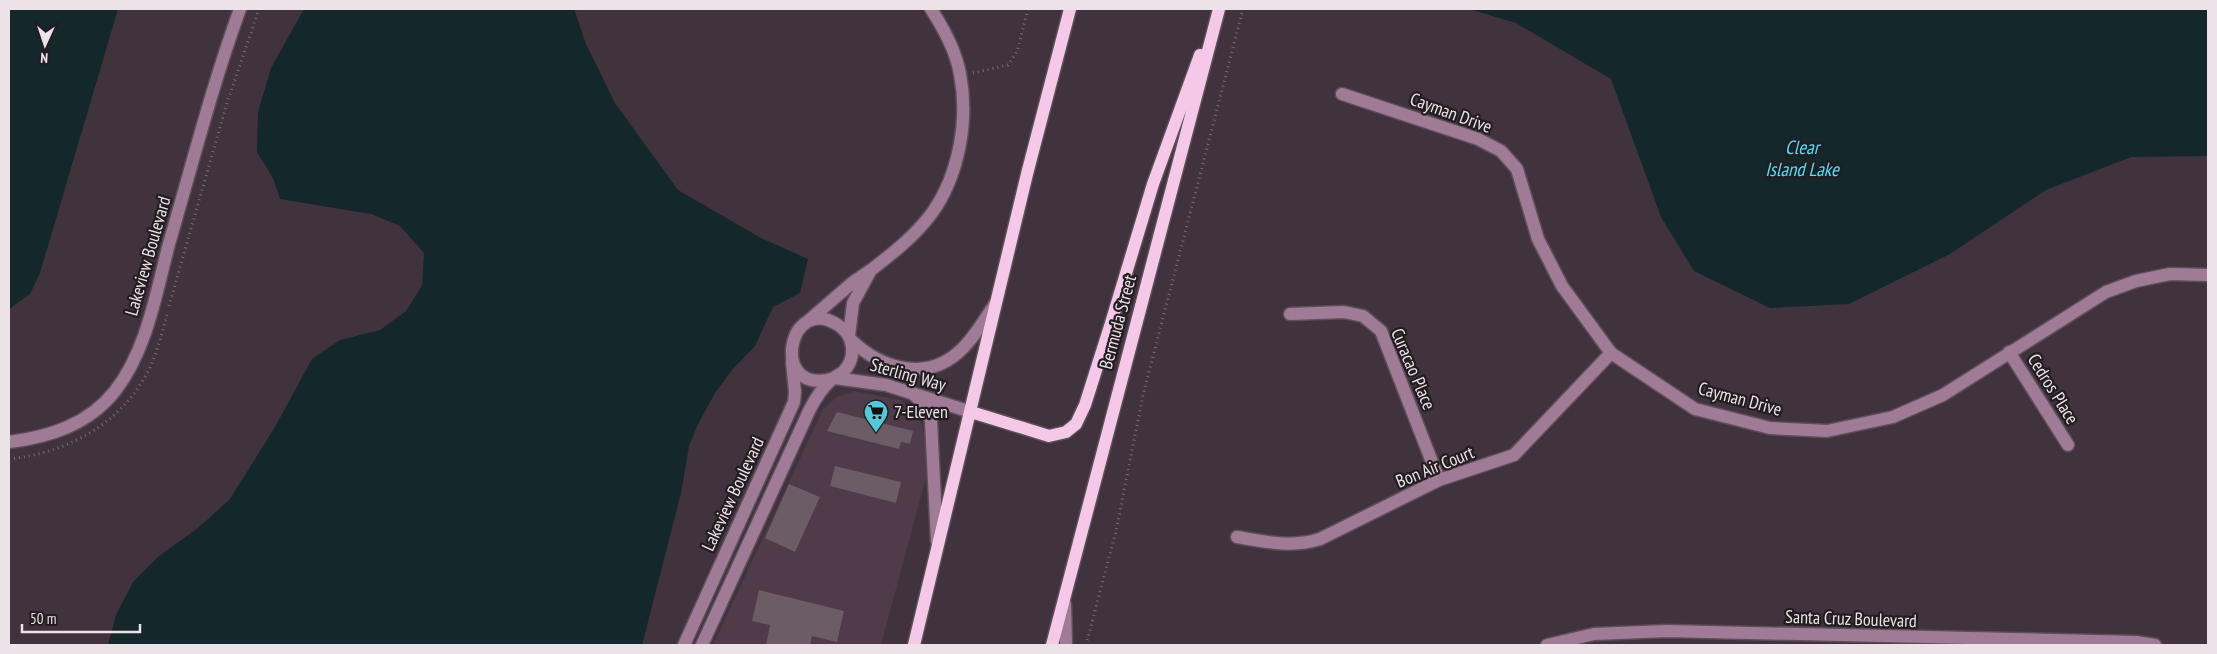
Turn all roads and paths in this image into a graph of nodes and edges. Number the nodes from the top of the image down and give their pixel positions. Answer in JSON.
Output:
{"nodes":[{"id":1,"x":240,"y":9,"type":"edge"},
{"id":2,"x":931,"y":9,"type":"edge"},
{"id":3,"x":1028,"y":9,"type":"edge"},
{"id":4,"x":1070,"y":9,"type":"edge"},
{"id":5,"x":1218,"y":9,"type":"edge"},
{"id":6,"x":1243,"y":9,"type":"edge"},
{"id":7,"x":960,"y":75,"type":"junction"},
{"id":8,"x":1342,"y":94,"type":"dead end"},
{"id":9,"x":871,"y":270,"type":"junction"},
{"id":10,"x":2208,"y":275,"type":"edge"},
{"id":11,"x":998,"y":299,"type":"junction"},
{"id":12,"x":1290,"y":314,"type":"dead end"},
{"id":13,"x":804,"y":326,"type":"junction"},
{"id":14,"x":850,"y":337,"type":"junction"},
{"id":15,"x":2009,"y":352,"type":"junction"},
{"id":16,"x":791,"y":353,"type":"junction"},
{"id":17,"x":1612,"y":353,"type":"junction"},
{"id":18,"x":833,"y":379,"type":"junction"},
{"id":19,"x":911,"y":392,"type":"junction"},
{"id":20,"x":971,"y":412,"type":"junction"},
{"id":21,"x":780,"y":435,"type":"junction"},
{"id":22,"x":9,"y":442,"type":"edge"},
{"id":23,"x":2068,"y":445,"type":"dead end"},
{"id":24,"x":788,"y":457,"type":"junction"},
{"id":25,"x":1440,"y":480,"type":"junction"},
{"id":26,"x":1237,"y":537,"type":"dead end"},
{"id":27,"x":938,"y":551,"type":"junction"},
{"id":28,"x":724,"y":555,"type":"junction"},
{"id":29,"x":740,"y":563,"type":"junction"},
{"id":30,"x":1065,"y":596,"type":"junction"},
{"id":31,"x":2010,"y":643,"type":"edge"},
{"id":32,"x":684,"y":645,"type":"edge"},
{"id":33,"x":702,"y":645,"type":"edge"},
{"id":34,"x":914,"y":645,"type":"edge"},
{"id":35,"x":1052,"y":645,"type":"edge"},
{"id":36,"x":1066,"y":645,"type":"edge"},
{"id":37,"x":1086,"y":645,"type":"edge"},
{"id":38,"x":1547,"y":645,"type":"edge"},
{"id":39,"x":2155,"y":645,"type":"edge"}],
"edges":[{"from":1,"to":22,"type":"street","name":"Lakeview Boulevard"},
{"from":2,"to":7,"type":"street"},
{"from":3,"to":7,"type":"path"},
{"from":4,"to":11,"type":"main road"},
{"from":5,"to":20,"type":"main road"},
{"from":5,"to":30,"type":"main road","name":"Bermuda Street"},
{"from":6,"to":37,"type":"path"},
{"from":7,"to":9,"type":"street"},
{"from":8,"to":17,"type":"street","name":"Cayman Drive"},
{"from":9,"to":13,"type":"street"},
{"from":9,"to":14,"type":"street"},
{"from":10,"to":15,"type":"street","name":"Cayman Drive"},
{"from":11,"to":14,"type":"street","name":"Sterling Way"},
{"from":11,"to":20,"type":"main road"},
{"from":12,"to":25,"type":"street","name":"Curacao Place"},
{"from":13,"to":14,"type":"street"},
{"from":13,"to":16,"type":"street"},
{"from":14,"to":18,"type":"street"},
{"from":15,"to":17,"type":"street","name":"Cayman Drive"},
{"from":15,"to":23,"type":"street","name":"Cedros Place"},
{"from":16,"to":18,"type":"street"},
{"from":16,"to":21,"type":"street","name":"Lakeview Boulevard"},
{"from":17,"to":25,"type":"street","name":"Bon Air Court"},
{"from":18,"to":19,"type":"street","name":"Sterling Way"},
{"from":18,"to":24,"type":"street","name":"Lakeview Boulevard"},
{"from":19,"to":20,"type":"street","name":"Sterling Way"},
{"from":19,"to":27,"type":"street"},
{"from":20,"to":27,"type":"main road"},
{"from":21,"to":24,"type":"street"},
{"from":21,"to":28,"type":"street","name":"Lakeview Boulevard"},
{"from":24,"to":29,"type":"street","name":"Lakeview Boulevard"},
{"from":25,"to":26,"type":"street","name":"Bon Air Court"},
{"from":27,"to":34,"type":"main road"},
{"from":28,"to":29,"type":"street"},
{"from":28,"to":32,"type":"street","name":"Lakeview Boulevard"},
{"from":29,"to":33,"type":"street","name":"Lakeview Boulevard"},
{"from":30,"to":35,"type":"main road","name":"Bermuda Street"},
{"from":30,"to":36,"type":"street"},
{"from":31,"to":38,"type":"street","name":"Santa Cruz Boulevard"},
{"from":31,"to":39,"type":"street","name":"Santa Cruz Boulevard"}]}
